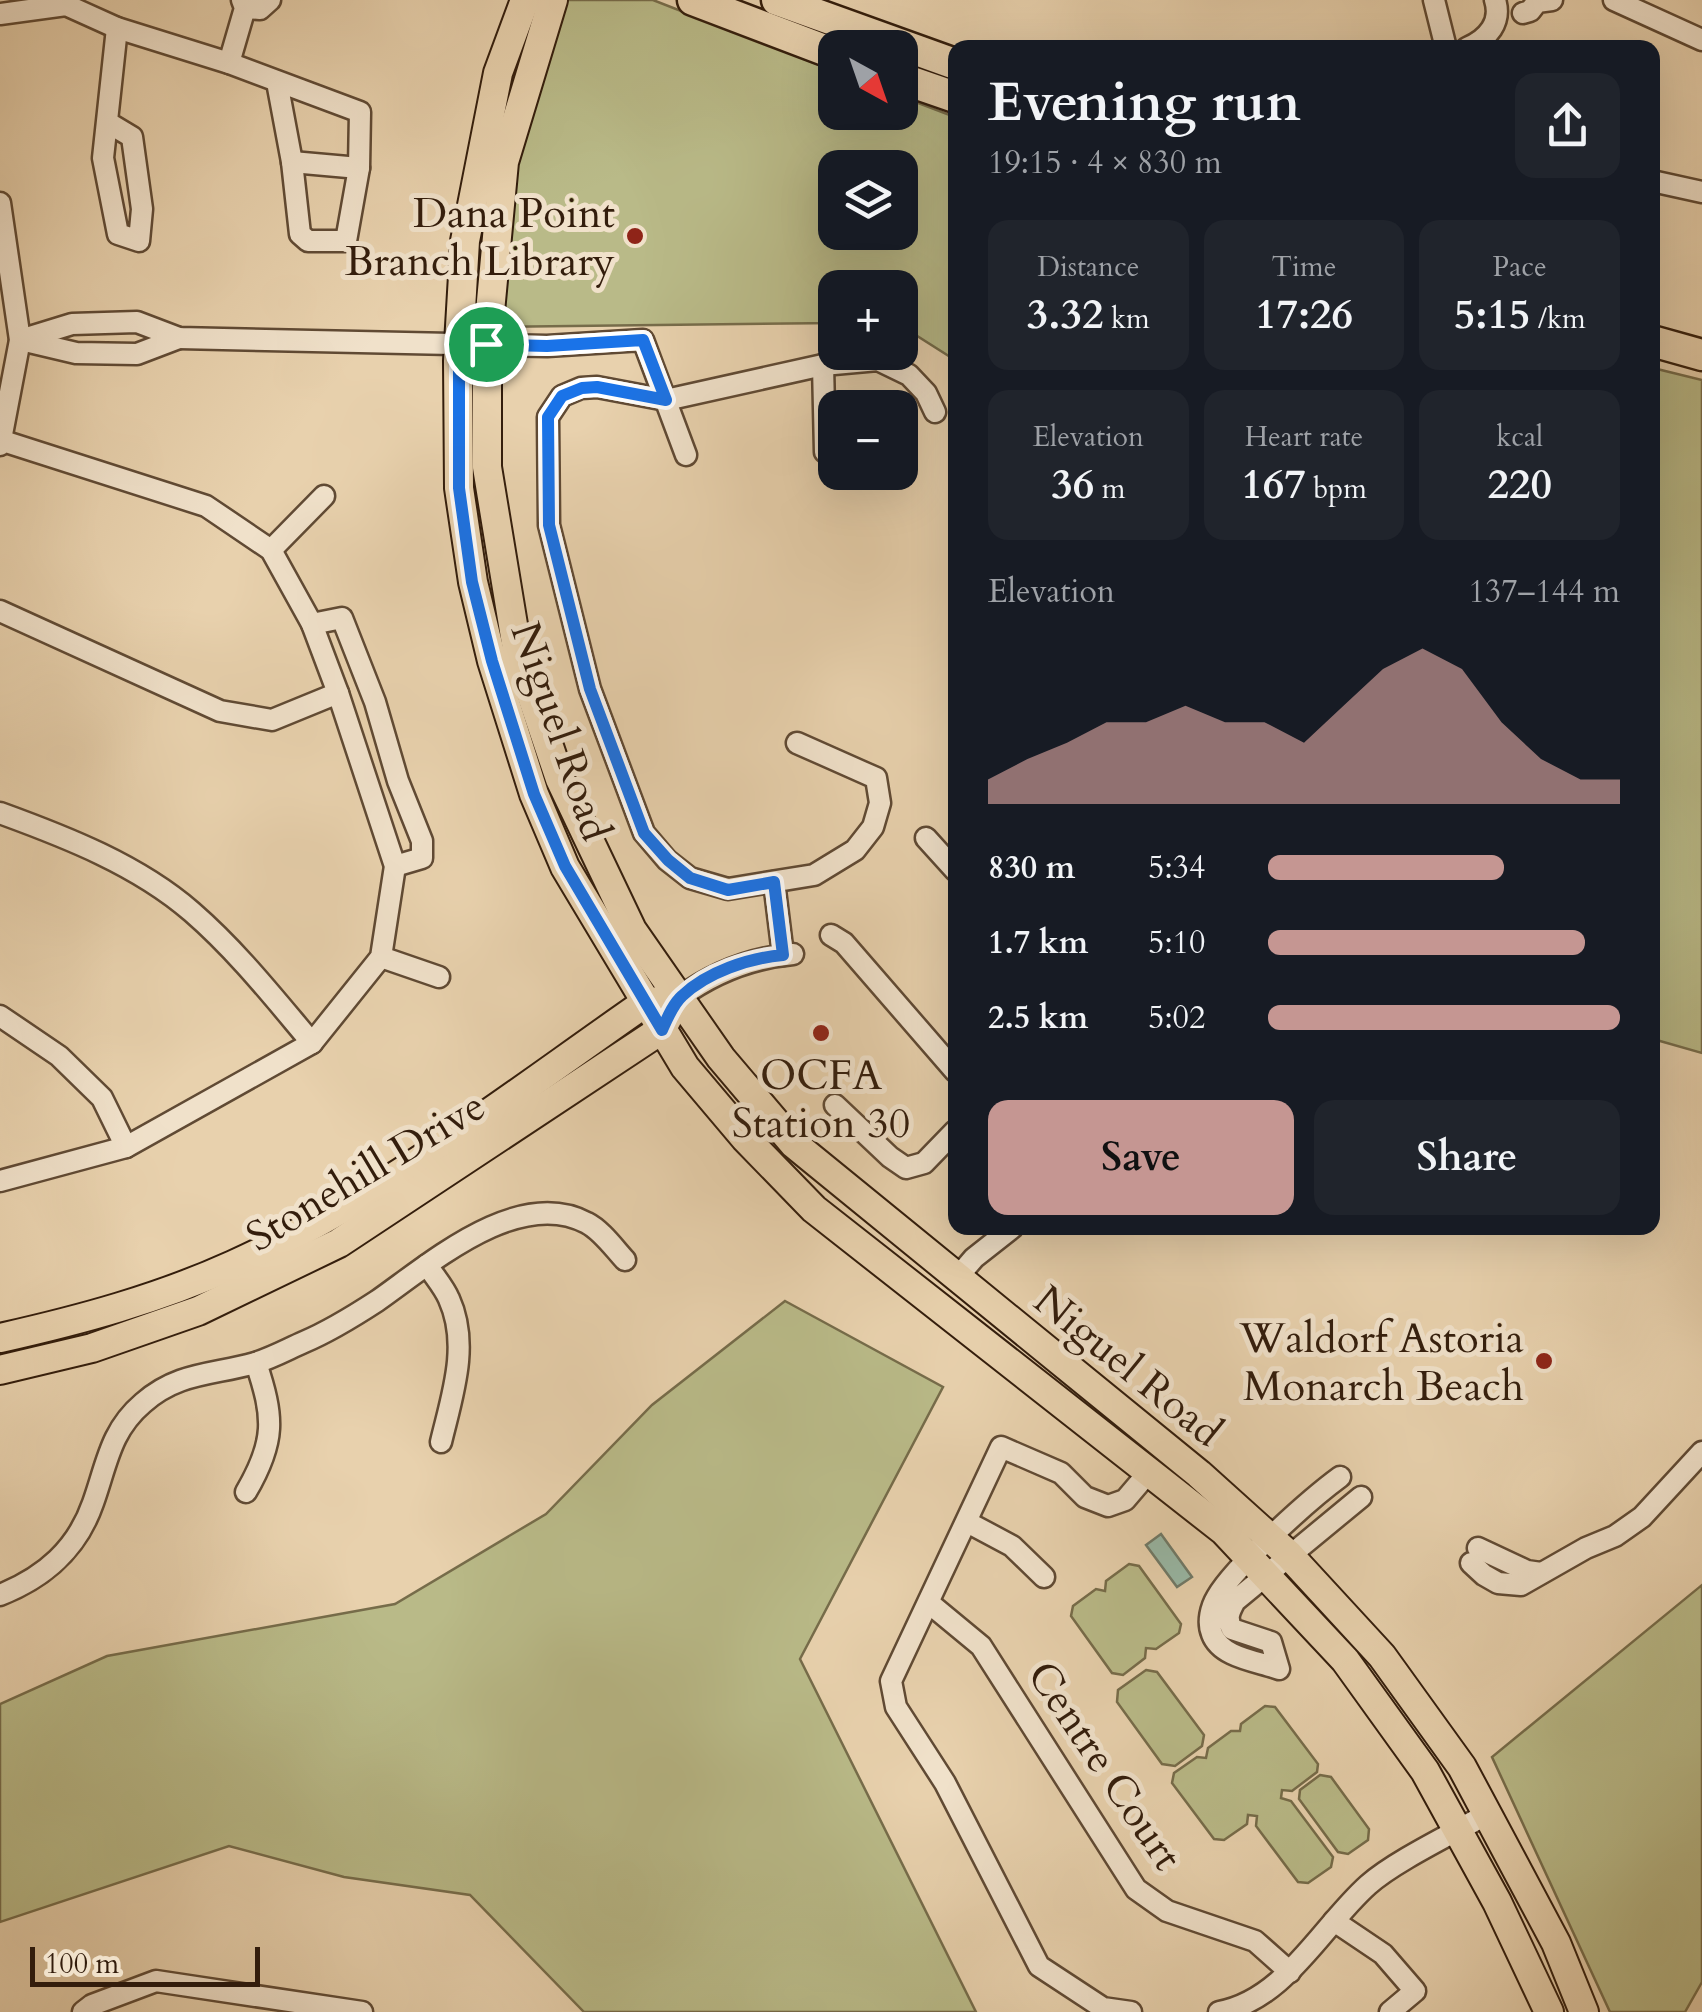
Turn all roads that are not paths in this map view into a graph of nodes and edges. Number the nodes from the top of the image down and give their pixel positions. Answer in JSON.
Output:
{"nodes":[{"id":1,"x":270,"y":0,"type":"edge"},
{"id":2,"x":524,"y":0,"type":"edge"},
{"id":3,"x":553,"y":0,"type":"edge"},
{"id":4,"x":693,"y":0,"type":"edge"},
{"id":5,"x":777,"y":0,"type":"edge"},
{"id":6,"x":1434,"y":0,"type":"edge"},
{"id":7,"x":1614,"y":0,"type":"edge"},
{"id":8,"x":66,"y":3,"type":"edge"},
{"id":9,"x":244,"y":4,"type":"edge"},
{"id":10,"x":1522,"y":6,"type":"edge"},
{"id":11,"x":0,"y":14,"type":"edge"},
{"id":12,"x":118,"y":28,"type":"junction"},
{"id":13,"x":1444,"y":40,"type":"edge"},
{"id":14,"x":1481,"y":40,"type":"edge"},
{"id":15,"x":1702,"y":40,"type":"edge"},
{"id":16,"x":818,"y":48,"type":"edge"},
{"id":17,"x":948,"y":61,"type":"edge"},
{"id":18,"x":229,"y":63,"type":"junction"},
{"id":19,"x":278,"y":82,"type":"junction"},
{"id":20,"x":918,"y":85,"type":"edge"},
{"id":21,"x":948,"y":95,"type":"edge"},
{"id":22,"x":107,"y":122,"type":"junction"},
{"id":23,"x":292,"y":162,"type":"junction"},
{"id":24,"x":359,"y":168,"type":"junction"},
{"id":25,"x":1660,"y":184,"type":"edge"},
{"id":26,"x":1702,"y":192,"type":"edge"},
{"id":27,"x":0,"y":203,"type":"edge"},
{"id":28,"x":179,"y":338,"type":"junction"},
{"id":29,"x":20,"y":340,"type":"junction"},
{"id":30,"x":1660,"y":343,"type":"edge"},
{"id":31,"x":473,"y":344,"type":"junction"},
{"id":32,"x":1702,"y":355,"type":"edge"},
{"id":33,"x":818,"y":367,"type":"edge"},
{"id":34,"x":899,"y":370,"type":"edge"},
{"id":35,"x":666,"y":400,"type":"junction"},
{"id":36,"x":936,"y":412,"type":"dead end"},
{"id":37,"x":1,"y":443,"type":"edge"},
{"id":38,"x":686,"y":455,"type":"dead end"},
{"id":39,"x":324,"y":496,"type":"dead end"},
{"id":40,"x":271,"y":550,"type":"junction"},
{"id":41,"x":0,"y":611,"type":"edge"},
{"id":42,"x":312,"y":624,"type":"junction"},
{"id":43,"x":338,"y":693,"type":"junction"},
{"id":44,"x":797,"y":744,"type":"dead end"},
{"id":45,"x":0,"y":812,"type":"edge"},
{"id":46,"x":926,"y":838,"type":"dead end"},
{"id":47,"x":948,"y":862,"type":"edge"},
{"id":48,"x":396,"y":866,"type":"junction"},
{"id":49,"x":774,"y":882,"type":"junction"},
{"id":50,"x":831,"y":935,"type":"dead end"},
{"id":51,"x":381,"y":957,"type":"junction"},
{"id":52,"x":439,"y":977,"type":"dead end"},
{"id":53,"x":678,"y":998,"type":"junction"},
{"id":54,"x":645,"y":1004,"type":"junction"},
{"id":55,"x":0,"y":1016,"type":"edge"},
{"id":56,"x":662,"y":1030,"type":"junction"},
{"id":57,"x":312,"y":1044,"type":"junction"},
{"id":58,"x":948,"y":1063,"type":"edge"},
{"id":59,"x":835,"y":1105,"type":"dead end"},
{"id":60,"x":948,"y":1138,"type":"edge"},
{"id":61,"x":126,"y":1147,"type":"junction"},
{"id":62,"x":0,"y":1181,"type":"edge"},
{"id":63,"x":1003,"y":1235,"type":"edge"},
{"id":64,"x":625,"y":1260,"type":"dead end"},
{"id":65,"x":427,"y":1266,"type":"junction"},
{"id":66,"x":956,"y":1279,"type":"junction"},
{"id":67,"x":0,"y":1338,"type":"edge"},
{"id":68,"x":256,"y":1363,"type":"junction"},
{"id":69,"x":0,"y":1370,"type":"edge"},
{"id":70,"x":441,"y":1442,"type":"dead end"},
{"id":71,"x":1702,"y":1452,"type":"edge"},
{"id":72,"x":1148,"y":1473,"type":"junction"},
{"id":73,"x":1340,"y":1477,"type":"dead end"},
{"id":74,"x":246,"y":1492,"type":"dead end"},
{"id":75,"x":1361,"y":1497,"type":"dead end"},
{"id":76,"x":967,"y":1522,"type":"junction"},
{"id":77,"x":1281,"y":1546,"type":"junction"},
{"id":78,"x":1474,"y":1555,"type":"dead end"},
{"id":79,"x":1259,"y":1567,"type":"junction"},
{"id":80,"x":1044,"y":1576,"type":"dead end"},
{"id":81,"x":0,"y":1595,"type":"edge"},
{"id":82,"x":929,"y":1603,"type":"junction"},
{"id":83,"x":1487,"y":1814,"type":"junction"},
{"id":84,"x":1459,"y":1830,"type":"junction"},
{"id":85,"x":1334,"y":1921,"type":"junction"},
{"id":86,"x":1290,"y":1972,"type":"junction"},
{"id":87,"x":1103,"y":2010,"type":"edge"},
{"id":88,"x":82,"y":2012,"type":"edge"},
{"id":89,"x":362,"y":2012,"type":"edge"},
{"id":90,"x":1131,"y":2012,"type":"edge"},
{"id":91,"x":1218,"y":2012,"type":"edge"},
{"id":92,"x":1390,"y":2012,"type":"edge"},
{"id":93,"x":1549,"y":2012,"type":"edge"},
{"id":94,"x":1584,"y":2012,"type":"edge"}],
"edges":[{"from":1,"to":9,"type":"street"},
{"from":2,"to":31,"type":"main road","name":"Niguel Road"},
{"from":3,"to":31,"type":"main road","name":"Niguel Road"},
{"from":4,"to":16,"type":"highway"},
{"from":5,"to":17,"type":"highway"},
{"from":6,"to":13,"type":"street"},
{"from":7,"to":15,"type":"street"},
{"from":8,"to":11,"type":"street"},
{"from":8,"to":12,"type":"street"},
{"from":9,"to":18,"type":"street"},
{"from":10,"to":14,"type":"street"},
{"from":12,"to":18,"type":"street"},
{"from":12,"to":22,"type":"street"},
{"from":18,"to":19,"type":"street"},
{"from":19,"to":23,"type":"street"},
{"from":19,"to":24,"type":"street"},
{"from":20,"to":21,"type":"highway"},
{"from":22,"to":22,"type":"street"},
{"from":23,"to":24,"type":"street"},
{"from":23,"to":24,"type":"street"},
{"from":25,"to":26,"type":"street"},
{"from":27,"to":29,"type":"street"},
{"from":28,"to":29,"type":"street"},
{"from":28,"to":29,"type":"street"},
{"from":28,"to":31,"type":"street"},
{"from":29,"to":37,"type":"street"},
{"from":30,"to":32,"type":"highway"},
{"from":31,"to":35,"type":"street"},
{"from":31,"to":53,"type":"main road","name":"Niguel Road"},
{"from":31,"to":54,"type":"main road","name":"Niguel Road"},
{"from":33,"to":35,"type":"street"},
{"from":34,"to":36,"type":"street"},
{"from":35,"to":38,"type":"street"},
{"from":35,"to":49,"type":"street"},
{"from":37,"to":40,"type":"street"},
{"from":39,"to":40,"type":"street"},
{"from":40,"to":42,"type":"street"},
{"from":41,"to":43,"type":"street"},
{"from":42,"to":43,"type":"street"},
{"from":42,"to":48,"type":"street"},
{"from":43,"to":48,"type":"street"},
{"from":44,"to":49,"type":"street"},
{"from":45,"to":57,"type":"street"},
{"from":46,"to":47,"type":"street"},
{"from":48,"to":51,"type":"street"},
{"from":49,"to":53,"type":"street","name":"Stonehill Drive"},
{"from":50,"to":58,"type":"street"},
{"from":51,"to":52,"type":"street"},
{"from":51,"to":57,"type":"street"},
{"from":53,"to":54,"type":"main road","name":"Stonehill Drive"},
{"from":53,"to":56,"type":"main road"},
{"from":53,"to":66,"type":"main road","name":"Niguel Road"},
{"from":54,"to":56,"type":"main road","name":"Niguel Road"},
{"from":54,"to":67,"type":"main road","name":"Stonehill Drive"},
{"from":55,"to":61,"type":"street"},
{"from":56,"to":69,"type":"main road","name":"Stonehill Drive"},
{"from":56,"to":72,"type":"main road","name":"Niguel Road"},
{"from":57,"to":61,"type":"street"},
{"from":59,"to":60,"type":"street"},
{"from":61,"to":62,"type":"street"},
{"from":63,"to":66,"type":"street"},
{"from":64,"to":65,"type":"street"},
{"from":65,"to":68,"type":"street"},
{"from":65,"to":70,"type":"street"},
{"from":66,"to":77,"type":"main road","name":"Niguel Road"},
{"from":68,"to":74,"type":"street"},
{"from":68,"to":81,"type":"street"},
{"from":71,"to":78,"type":"street"},
{"from":72,"to":76,"type":"street"},
{"from":72,"to":79,"type":"main road","name":"Niguel Road"},
{"from":73,"to":77,"type":"street"},
{"from":75,"to":77,"type":"street"},
{"from":76,"to":80,"type":"street"},
{"from":76,"to":82,"type":"street"},
{"from":77,"to":79,"type":"street"},
{"from":77,"to":83,"type":"main road","name":"Niguel Road"},
{"from":79,"to":79,"type":"street"},
{"from":79,"to":84,"type":"main road","name":"Niguel Road"},
{"from":82,"to":86,"type":"street","name":"Centre Court"},
{"from":82,"to":87,"type":"street"},
{"from":83,"to":84,"type":"street"},
{"from":83,"to":94,"type":"main road","name":"Niguel Road"},
{"from":84,"to":85,"type":"street"},
{"from":84,"to":93,"type":"main road","name":"Niguel Road"},
{"from":85,"to":86,"type":"street"},
{"from":85,"to":92,"type":"street"},
{"from":86,"to":91,"type":"street"},
{"from":87,"to":90,"type":"street"},
{"from":88,"to":89,"type":"street"}]}
